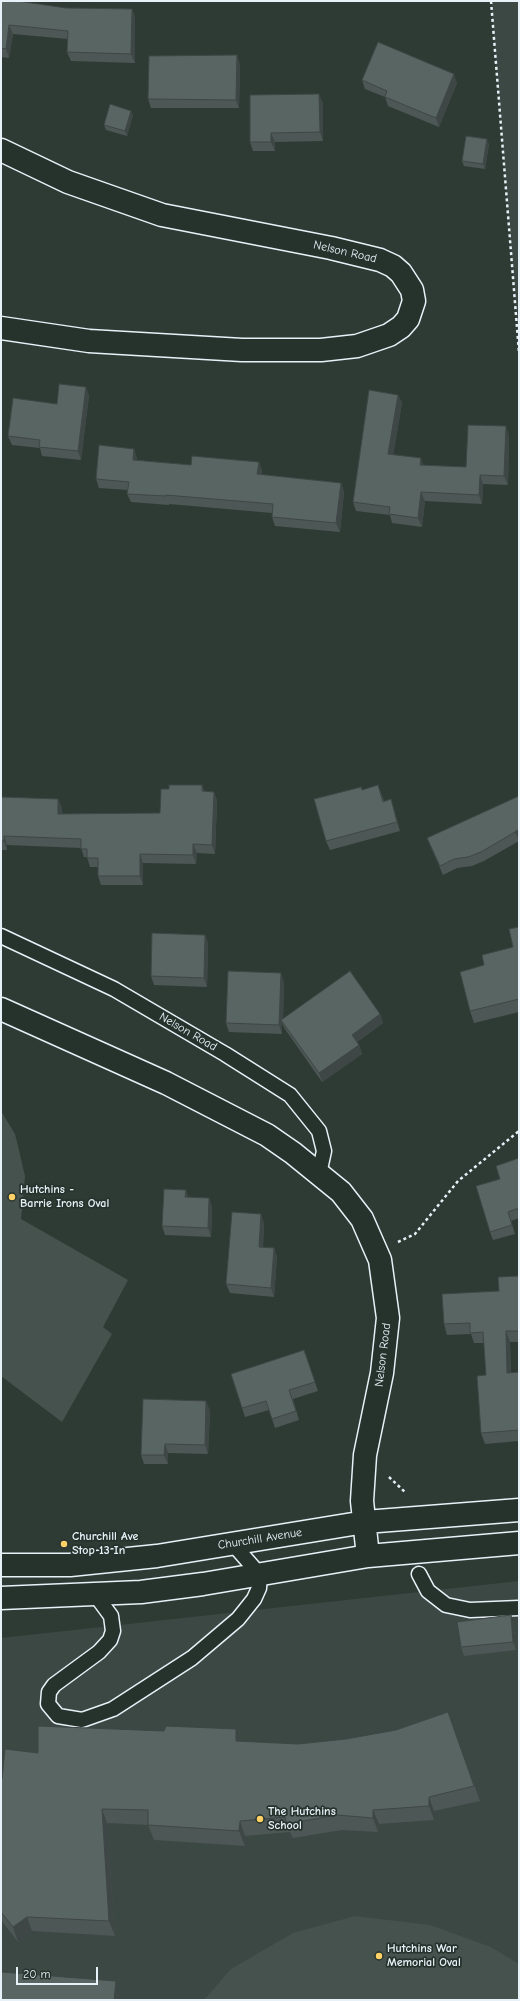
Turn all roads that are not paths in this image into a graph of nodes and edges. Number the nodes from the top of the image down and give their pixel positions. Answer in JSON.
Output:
{"nodes":[{"id":1,"x":1,"y":150,"type":"edge"},
{"id":2,"x":1,"y":328,"type":"edge"},
{"id":3,"x":1,"y":936,"type":"edge"},
{"id":4,"x":1,"y":1009,"type":"edge"},
{"id":5,"x":319,"y":1174,"type":"junction"},
{"id":6,"x":519,"y":1510,"type":"edge"},
{"id":7,"x":365,"y":1522,"type":"junction"},
{"id":8,"x":519,"y":1543,"type":"edge"},
{"id":9,"x":233,"y":1544,"type":"junction"},
{"id":10,"x":368,"y":1556,"type":"junction"},
{"id":11,"x":1,"y":1565,"type":"edge"},
{"id":12,"x":419,"y":1574,"type":"dead end"},
{"id":13,"x":260,"y":1575,"type":"junction"},
{"id":14,"x":94,"y":1593,"type":"junction"},
{"id":15,"x":1,"y":1598,"type":"edge"},
{"id":16,"x":519,"y":1608,"type":"edge"}],
"edges":[{"from":1,"to":2,"type":"street","name":"Nelson Road"},
{"from":3,"to":5,"type":"lane","name":"Nelson Road"},
{"from":4,"to":5,"type":"street","name":"Nelson Road"},
{"from":5,"to":7,"type":"street","name":"Nelson Road"},
{"from":6,"to":7,"type":"street","name":"Churchill Avenue"},
{"from":7,"to":9,"type":"street","name":"Churchill Avenue"},
{"from":7,"to":10,"type":"street","name":"Nelson Road"},
{"from":8,"to":10,"type":"street"},
{"from":9,"to":11,"type":"street","name":"Churchill Avenue"},
{"from":9,"to":13,"type":"lane"},
{"from":10,"to":13,"type":"street"},
{"from":12,"to":16,"type":"lane"},
{"from":13,"to":14,"type":"street"},
{"from":13,"to":14,"type":"lane"},
{"from":14,"to":15,"type":"street"}]}
